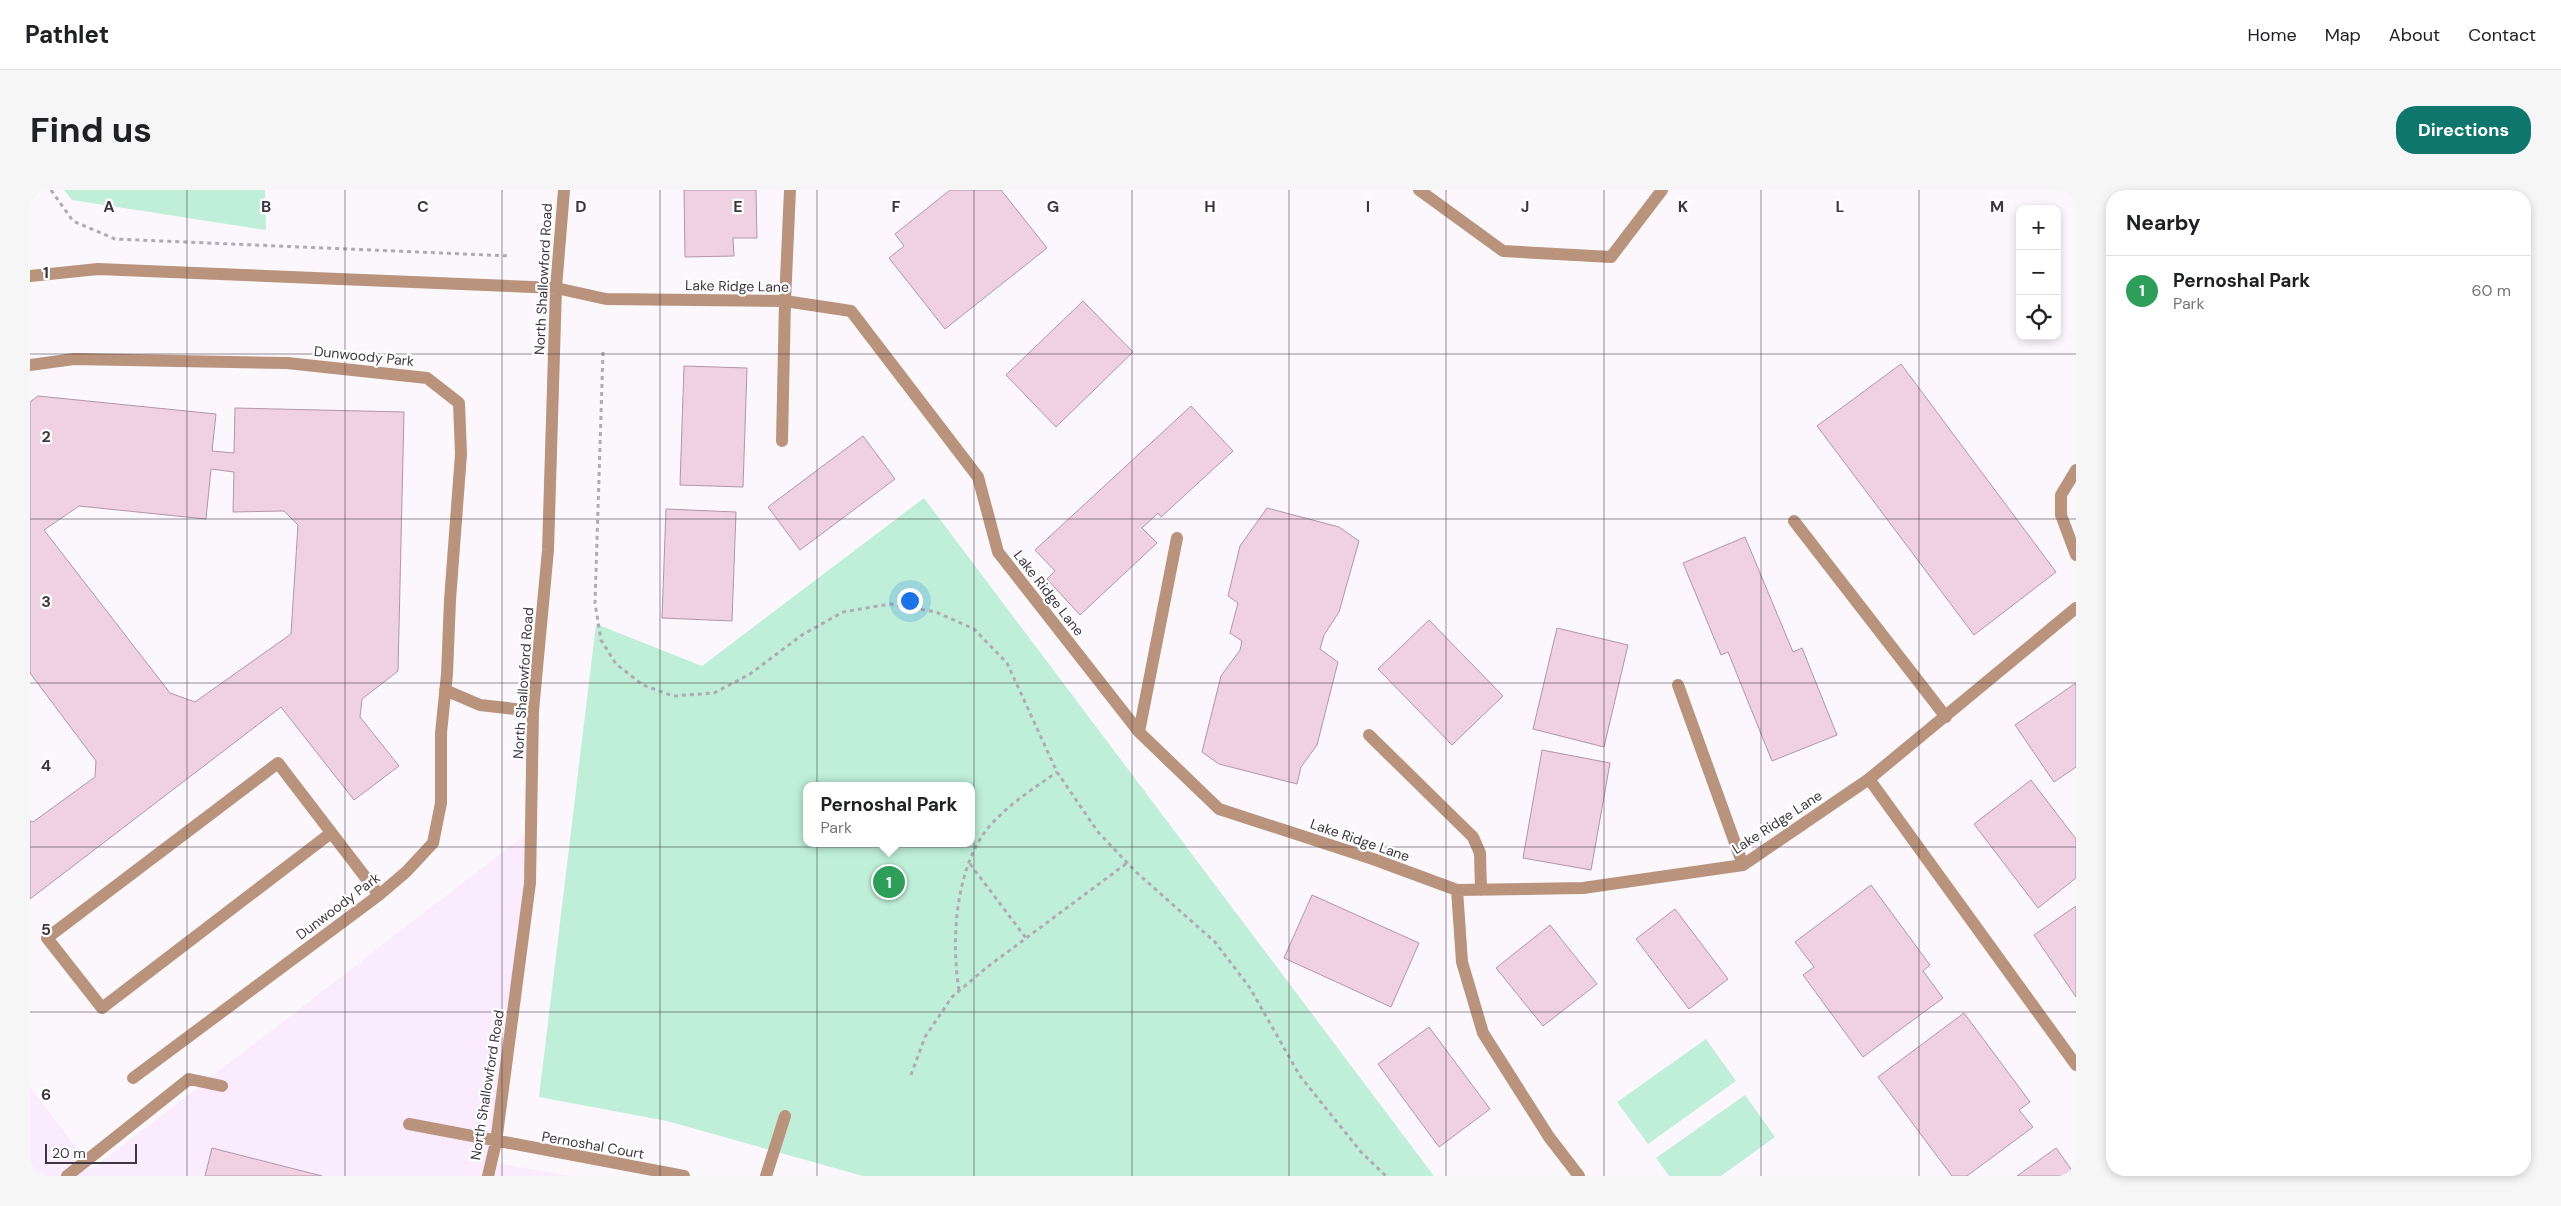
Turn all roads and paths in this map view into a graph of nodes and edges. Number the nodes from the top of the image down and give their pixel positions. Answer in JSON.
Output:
{"nodes":[{"id":1,"x":51,"y":190,"type":"edge"},
{"id":2,"x":564,"y":190,"type":"edge"},
{"id":3,"x":790,"y":190,"type":"edge"},
{"id":4,"x":1419,"y":190,"type":"edge"},
{"id":5,"x":1662,"y":190,"type":"edge"},
{"id":6,"x":511,"y":256,"type":"dead end"},
{"id":7,"x":30,"y":276,"type":"edge"},
{"id":8,"x":556,"y":288,"type":"junction"},
{"id":9,"x":784,"y":300,"type":"junction"},
{"id":10,"x":603,"y":352,"type":"dead end"},
{"id":11,"x":30,"y":365,"type":"edge"},
{"id":12,"x":782,"y":442,"type":"dead end"},
{"id":13,"x":2076,"y":470,"type":"edge"},
{"id":14,"x":1794,"y":521,"type":"dead end"},
{"id":15,"x":1177,"y":538,"type":"dead end"},
{"id":16,"x":2076,"y":555,"type":"edge"},
{"id":17,"x":2076,"y":608,"type":"edge"},
{"id":18,"x":1678,"y":685,"type":"dead end"},
{"id":19,"x":445,"y":690,"type":"junction"},
{"id":20,"x":533,"y":711,"type":"junction"},
{"id":21,"x":1946,"y":717,"type":"junction"},
{"id":22,"x":1139,"y":732,"type":"junction"},
{"id":23,"x":1368,"y":735,"type":"dead end"},
{"id":24,"x":1057,"y":772,"type":"junction"},
{"id":25,"x":1869,"y":779,"type":"junction"},
{"id":26,"x":331,"y":833,"type":"junction"},
{"id":27,"x":1127,"y":862,"type":"junction"},
{"id":28,"x":970,"y":864,"type":"junction"},
{"id":29,"x":1743,"y":865,"type":"junction"},
{"id":30,"x":1457,"y":890,"type":"junction"},
{"id":31,"x":1480,"y":890,"type":"junction"},
{"id":32,"x":379,"y":895,"type":"junction"},
{"id":33,"x":1026,"y":938,"type":"junction"},
{"id":34,"x":959,"y":991,"type":"junction"},
{"id":35,"x":2076,"y":1065,"type":"edge"},
{"id":36,"x":911,"y":1075,"type":"dead end"},
{"id":37,"x":133,"y":1078,"type":"dead end"},
{"id":38,"x":222,"y":1086,"type":"dead end"},
{"id":39,"x":785,"y":1116,"type":"dead end"},
{"id":40,"x":409,"y":1124,"type":"dead end"},
{"id":41,"x":496,"y":1142,"type":"junction"},
{"id":42,"x":67,"y":1176,"type":"edge"},
{"id":43,"x":488,"y":1176,"type":"edge"},
{"id":44,"x":684,"y":1176,"type":"edge"},
{"id":45,"x":766,"y":1176,"type":"edge"},
{"id":46,"x":1386,"y":1176,"type":"edge"},
{"id":47,"x":1579,"y":1176,"type":"edge"}],
"edges":[{"from":1,"to":6,"type":"path"},
{"from":2,"to":8,"type":"street","name":"North Shallowford Road"},
{"from":3,"to":9,"type":"street"},
{"from":4,"to":5,"type":"street"},
{"from":7,"to":8,"type":"street"},
{"from":8,"to":9,"type":"street","name":"Lake Ridge Lane"},
{"from":8,"to":20,"type":"street","name":"North Shallowford Road"},
{"from":9,"to":12,"type":"street"},
{"from":9,"to":22,"type":"street","name":"Lake Ridge Lane"},
{"from":10,"to":24,"type":"path"},
{"from":11,"to":19,"type":"street","name":"Dunwoody Park"},
{"from":13,"to":16,"type":"street"},
{"from":14,"to":21,"type":"street"},
{"from":15,"to":22,"type":"street"},
{"from":17,"to":21,"type":"street","name":"Lake Ridge Lane"},
{"from":18,"to":29,"type":"street"},
{"from":19,"to":20,"type":"street"},
{"from":19,"to":32,"type":"street","name":"Dunwoody Park"},
{"from":20,"to":41,"type":"street","name":"North Shallowford Road"},
{"from":21,"to":25,"type":"street","name":"Lake Ridge Lane"},
{"from":22,"to":30,"type":"street","name":"Lake Ridge Lane"},
{"from":23,"to":31,"type":"street"},
{"from":24,"to":27,"type":"path"},
{"from":24,"to":28,"type":"path"},
{"from":25,"to":29,"type":"street","name":"Lake Ridge Lane"},
{"from":25,"to":35,"type":"street"},
{"from":26,"to":26,"type":"street"},
{"from":26,"to":32,"type":"street"},
{"from":27,"to":33,"type":"path"},
{"from":27,"to":46,"type":"path"},
{"from":28,"to":33,"type":"path"},
{"from":28,"to":34,"type":"path"},
{"from":29,"to":31,"type":"street","name":"Lake Ridge Lane"},
{"from":30,"to":31,"type":"street","name":"Lake Ridge Lane"},
{"from":30,"to":47,"type":"street"},
{"from":32,"to":37,"type":"street","name":"Dunwoody Park"},
{"from":33,"to":34,"type":"path"},
{"from":34,"to":36,"type":"path"},
{"from":38,"to":42,"type":"street"},
{"from":39,"to":45,"type":"street"},
{"from":40,"to":41,"type":"street","name":"Pernoshal Court"},
{"from":41,"to":43,"type":"street","name":"North Shallowford Road"},
{"from":41,"to":44,"type":"street","name":"Pernoshal Court"}]}
